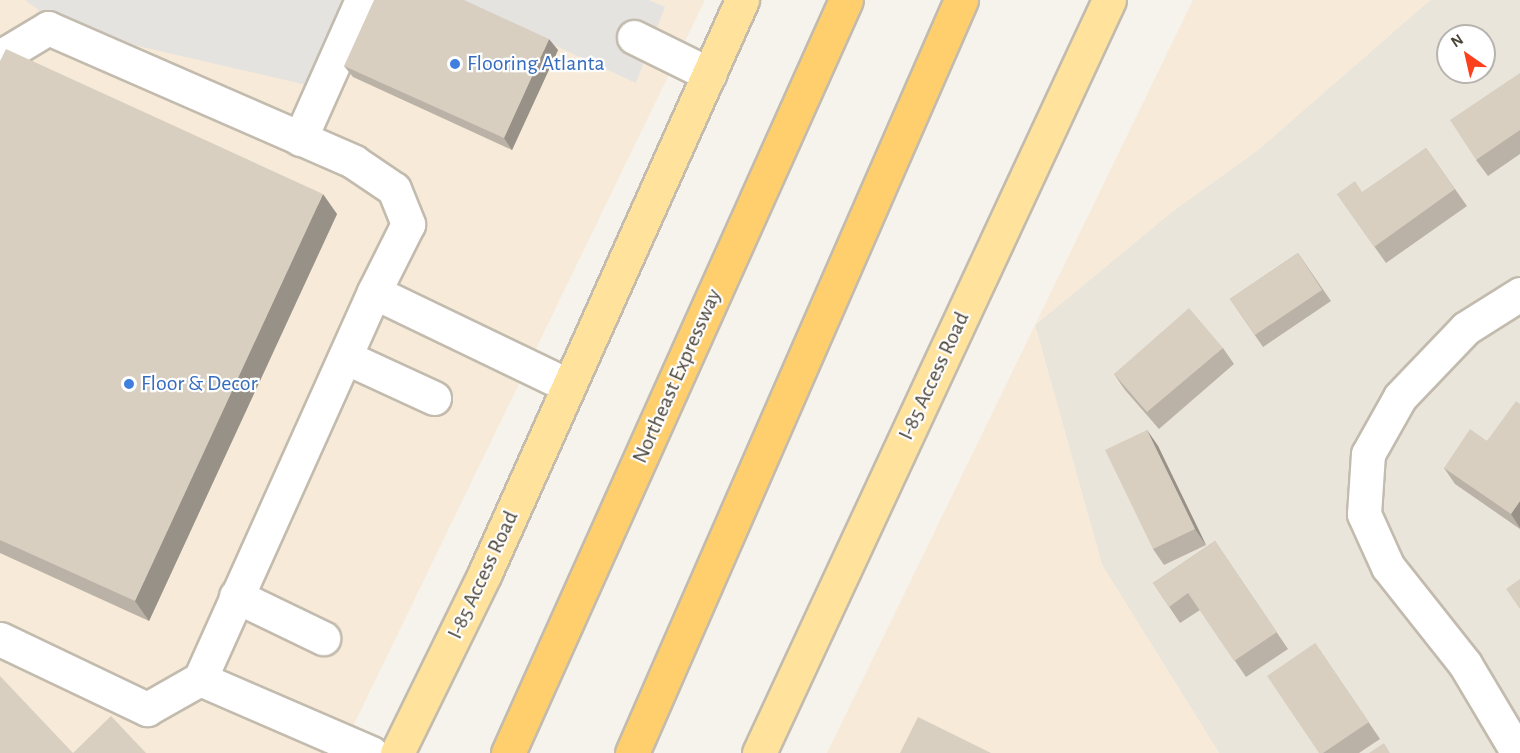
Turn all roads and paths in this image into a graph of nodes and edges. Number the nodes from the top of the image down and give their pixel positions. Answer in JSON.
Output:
{"nodes":[{"id":1,"x":362,"y":0,"type":"edge"},
{"id":2,"x":742,"y":0,"type":"edge"},
{"id":3,"x":846,"y":0,"type":"edge"},
{"id":4,"x":961,"y":0,"type":"edge"},
{"id":5,"x":1109,"y":0,"type":"edge"},
{"id":6,"x":634,"y":37,"type":"dead end"},
{"id":7,"x":0,"y":57,"type":"edge"},
{"id":8,"x":709,"y":74,"type":"junction"},
{"id":9,"x":300,"y":139,"type":"junction"},
{"id":10,"x":374,"y":292,"type":"junction"},
{"id":11,"x":1520,"y":294,"type":"edge"},
{"id":12,"x":345,"y":357,"type":"junction"},
{"id":13,"x":569,"y":386,"type":"junction"},
{"id":14,"x":434,"y":398,"type":"dead end"},
{"id":15,"x":236,"y":596,"type":"junction"},
{"id":16,"x":323,"y":638,"type":"dead end"},
{"id":17,"x":0,"y":639,"type":"edge"},
{"id":18,"x":200,"y":678,"type":"junction"},
{"id":19,"x":371,"y":753,"type":"edge"},
{"id":20,"x":397,"y":753,"type":"edge"},
{"id":21,"x":508,"y":753,"type":"edge"},
{"id":22,"x":632,"y":753,"type":"edge"},
{"id":23,"x":759,"y":753,"type":"edge"},
{"id":24,"x":1518,"y":753,"type":"edge"}],
"edges":[{"from":1,"to":9,"type":"street"},
{"from":2,"to":8,"type":"main road","name":"I-85 Access Road"},
{"from":3,"to":21,"type":"highway","name":"Northeast Expressway"},
{"from":4,"to":22,"type":"highway"},
{"from":5,"to":23,"type":"main road","name":"I-85 Access Road"},
{"from":6,"to":8,"type":"street"},
{"from":7,"to":9,"type":"street"},
{"from":8,"to":13,"type":"main road","name":"I-85 Access Road"},
{"from":9,"to":10,"type":"street"},
{"from":10,"to":12,"type":"street"},
{"from":10,"to":13,"type":"street"},
{"from":11,"to":24,"type":"street"},
{"from":12,"to":14,"type":"street"},
{"from":12,"to":15,"type":"street"},
{"from":13,"to":20,"type":"main road","name":"I-85 Access Road"},
{"from":15,"to":16,"type":"street"},
{"from":15,"to":18,"type":"street"},
{"from":17,"to":18,"type":"street"},
{"from":18,"to":19,"type":"street"}]}
